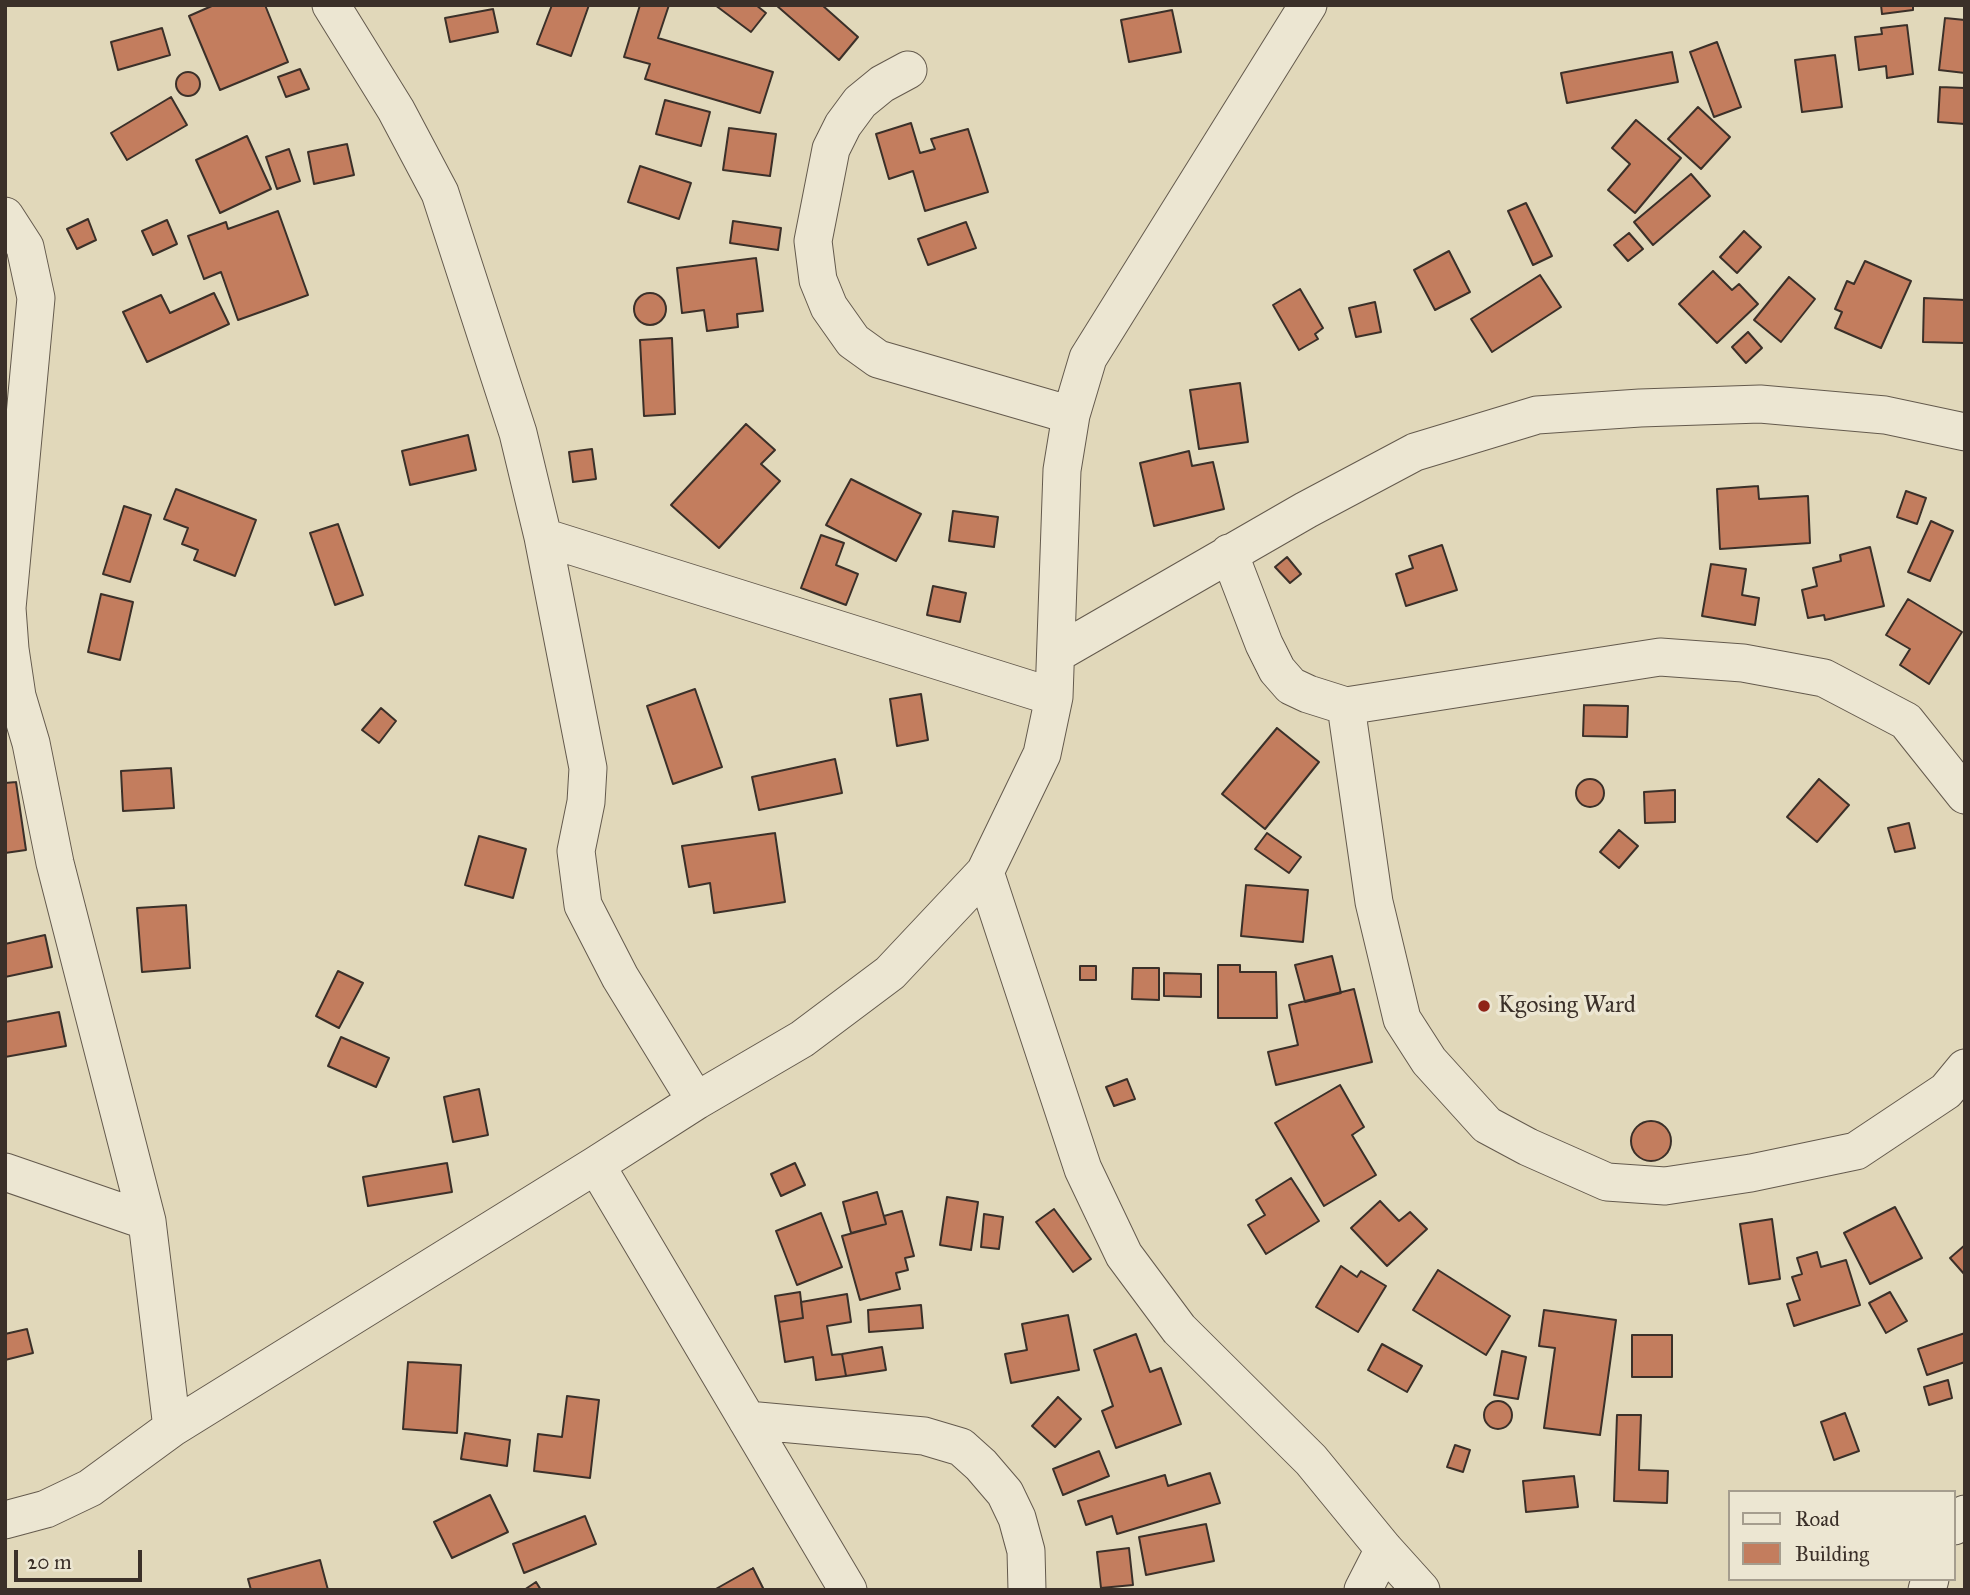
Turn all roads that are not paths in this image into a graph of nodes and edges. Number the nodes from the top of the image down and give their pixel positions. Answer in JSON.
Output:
{"nodes":[{"id":1,"x":331,"y":5,"type":"edge"},
{"id":2,"x":1308,"y":5,"type":"edge"},
{"id":3,"x":908,"y":70,"type":"dead end"},
{"id":4,"x":5,"y":216,"type":"edge"},
{"id":5,"x":1071,"y":415,"type":"junction"},
{"id":6,"x":1965,"y":432,"type":"edge"},
{"id":7,"x":543,"y":537,"type":"junction"},
{"id":8,"x":1229,"y":553,"type":"junction"},
{"id":9,"x":1056,"y":654,"type":"junction"},
{"id":10,"x":1054,"y":697,"type":"junction"},
{"id":11,"x":1346,"y":706,"type":"junction"},
{"id":12,"x":1965,"y":795,"type":"edge"},
{"id":13,"x":985,"y":872,"type":"junction"},
{"id":14,"x":1965,"y":1068,"type":"edge"},
{"id":15,"x":696,"y":1101,"type":"junction"},
{"id":16,"x":596,"y":1165,"type":"junction"},
{"id":17,"x":5,"y":1172,"type":"edge"},
{"id":18,"x":147,"y":1221,"type":"junction"},
{"id":19,"x":747,"y":1420,"type":"junction"},
{"id":20,"x":172,"y":1428,"type":"junction"},
{"id":21,"x":5,"y":1520,"type":"edge"},
{"id":22,"x":1384,"y":1549,"type":"junction"},
{"id":23,"x":848,"y":1590,"type":"edge"},
{"id":24,"x":1027,"y":1590,"type":"edge"},
{"id":25,"x":1363,"y":1590,"type":"edge"},
{"id":26,"x":1421,"y":1590,"type":"edge"}],
"edges":[{"from":1,"to":7,"type":"street"},
{"from":2,"to":5,"type":"street"},
{"from":3,"to":5,"type":"street"},
{"from":4,"to":18,"type":"street"},
{"from":5,"to":9,"type":"street"},
{"from":6,"to":8,"type":"street"},
{"from":7,"to":10,"type":"street"},
{"from":7,"to":15,"type":"street"},
{"from":8,"to":9,"type":"street"},
{"from":8,"to":11,"type":"street"},
{"from":9,"to":10,"type":"street"},
{"from":10,"to":13,"type":"street"},
{"from":11,"to":12,"type":"street"},
{"from":11,"to":14,"type":"street"},
{"from":13,"to":15,"type":"street"},
{"from":13,"to":22,"type":"street"},
{"from":15,"to":16,"type":"street"},
{"from":16,"to":19,"type":"street"},
{"from":16,"to":20,"type":"street"},
{"from":17,"to":18,"type":"street"},
{"from":18,"to":20,"type":"street"},
{"from":19,"to":23,"type":"street"},
{"from":19,"to":24,"type":"street"},
{"from":20,"to":21,"type":"street"},
{"from":22,"to":25,"type":"street"},
{"from":22,"to":26,"type":"street"}]}
